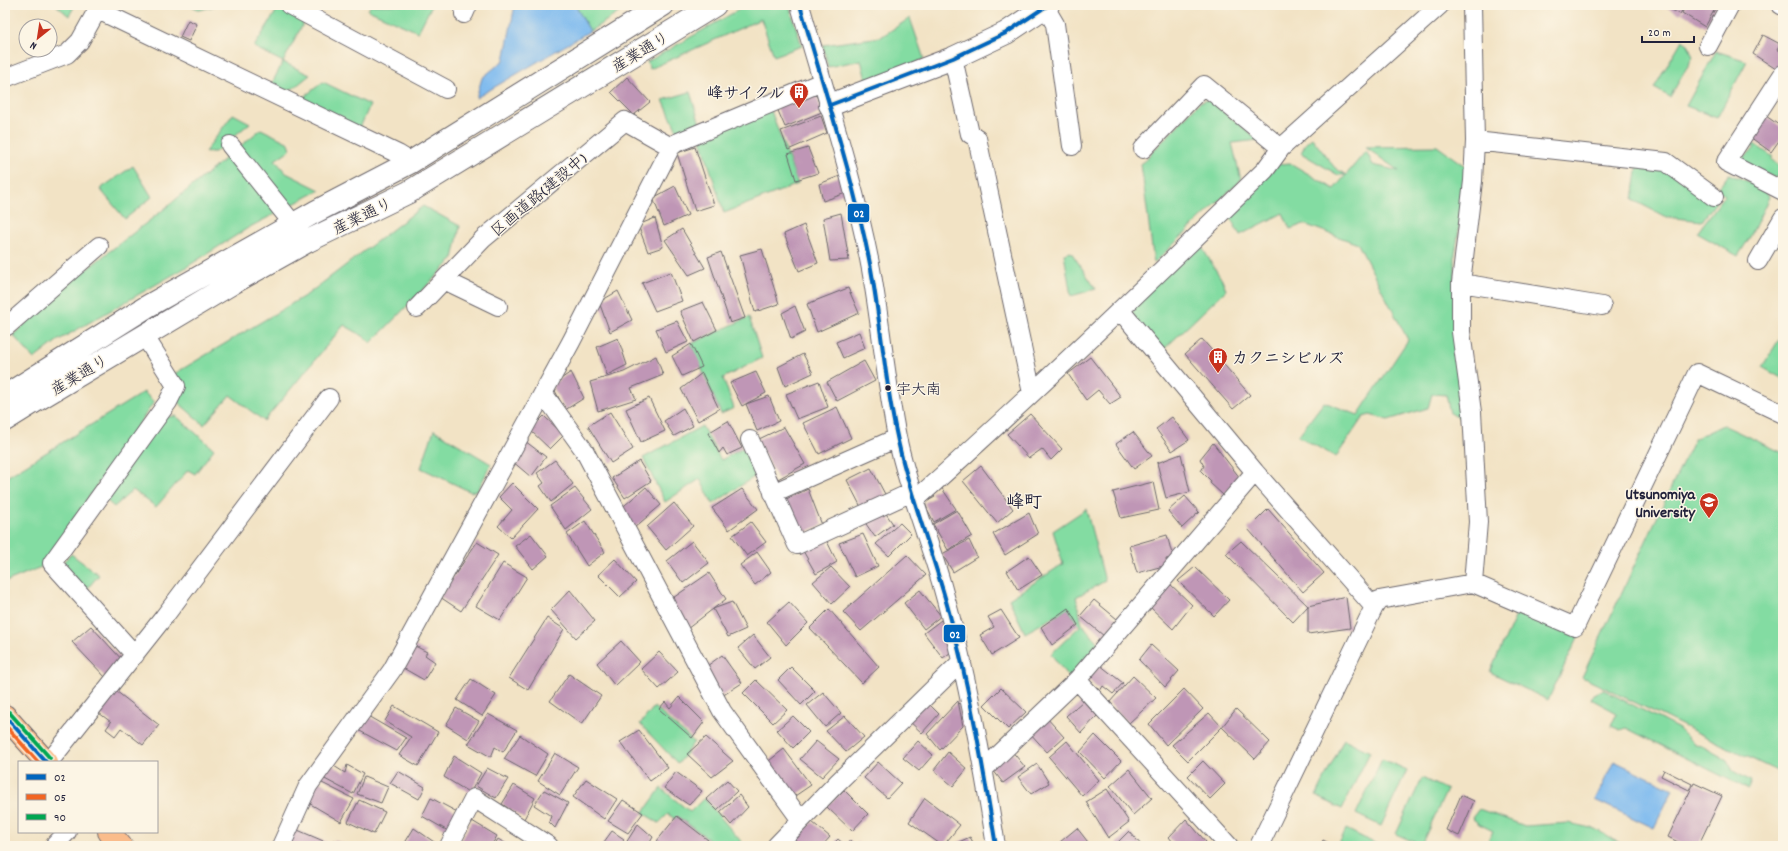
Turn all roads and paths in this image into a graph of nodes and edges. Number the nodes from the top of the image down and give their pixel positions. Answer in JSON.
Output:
{"nodes":[{"id":1,"x":289,"y":5,"type":"edge"},
{"id":2,"x":663,"y":5,"type":"edge"},
{"id":3,"x":715,"y":5,"type":"edge"},
{"id":4,"x":800,"y":5,"type":"edge"},
{"id":5,"x":1440,"y":5,"type":"edge"},
{"id":6,"x":1472,"y":5,"type":"edge"},
{"id":7,"x":1730,"y":5,"type":"edge"},
{"id":8,"x":1046,"y":6,"type":"edge"},
{"id":9,"x":99,"y":7,"type":"edge"},
{"id":10,"x":1708,"y":46,"type":"dead end"},
{"id":11,"x":953,"y":58,"type":"junction"},
{"id":12,"x":1783,"y":74,"type":"edge"},
{"id":13,"x":5,"y":78,"type":"edge"},
{"id":14,"x":822,"y":82,"type":"junction"},
{"id":15,"x":446,"y":89,"type":"dead end"},
{"id":16,"x":830,"y":105,"type":"junction"},
{"id":17,"x":1475,"y":141,"type":"junction"},
{"id":18,"x":230,"y":145,"type":"dead end"},
{"id":19,"x":1072,"y":146,"type":"dead end"},
{"id":20,"x":671,"y":147,"type":"junction"},
{"id":21,"x":1281,"y":148,"type":"junction"},
{"id":22,"x":1143,"y":149,"type":"dead end"},
{"id":23,"x":411,"y":162,"type":"junction"},
{"id":24,"x":1783,"y":191,"type":"edge"},
{"id":25,"x":1714,"y":197,"type":"dead end"},
{"id":26,"x":1783,"y":218,"type":"edge"},
{"id":27,"x":294,"y":224,"type":"junction"},
{"id":28,"x":308,"y":242,"type":"junction"},
{"id":29,"x":99,"y":246,"type":"dead end"},
{"id":30,"x":1758,"y":261,"type":"dead end"},
{"id":31,"x":444,"y":280,"type":"junction"},
{"id":32,"x":1461,"y":283,"type":"junction"},
{"id":33,"x":498,"y":306,"type":"dead end"},
{"id":34,"x":1602,"y":306,"type":"dead end"},
{"id":35,"x":418,"y":308,"type":"dead end"},
{"id":36,"x":1120,"y":310,"type":"junction"},
{"id":37,"x":5,"y":325,"type":"edge"},
{"id":38,"x":144,"y":336,"type":"junction"},
{"id":39,"x":543,"y":393,"type":"junction"},
{"id":40,"x":1032,"y":393,"type":"junction"},
{"id":41,"x":5,"y":396,"type":"edge"},
{"id":42,"x":329,"y":398,"type":"dead end"},
{"id":43,"x":1783,"y":414,"type":"edge"},
{"id":44,"x":5,"y":420,"type":"edge"},
{"id":45,"x":897,"y":438,"type":"junction"},
{"id":46,"x":750,"y":440,"type":"dead end"},
{"id":47,"x":1255,"y":472,"type":"junction"},
{"id":48,"x":773,"y":493,"type":"junction"},
{"id":49,"x":914,"y":496,"type":"junction"},
{"id":50,"x":1473,"y":583,"type":"junction"},
{"id":51,"x":1374,"y":607,"type":"junction"},
{"id":52,"x":135,"y":654,"type":"junction"},
{"id":53,"x":962,"y":661,"type":"junction"},
{"id":54,"x":1077,"y":680,"type":"junction"},
{"id":55,"x":8,"y":726,"type":"edge"},
{"id":56,"x":45,"y":761,"type":"edge"},
{"id":57,"x":50,"y":761,"type":"edge"},
{"id":58,"x":984,"y":769,"type":"junction"},
{"id":59,"x":800,"y":820,"type":"junction"},
{"id":60,"x":66,"y":833,"type":"edge"},
{"id":61,"x":110,"y":833,"type":"edge"},
{"id":62,"x":54,"y":846,"type":"edge"},
{"id":63,"x":121,"y":846,"type":"edge"},
{"id":64,"x":281,"y":846,"type":"edge"},
{"id":65,"x":449,"y":846,"type":"edge"},
{"id":66,"x":549,"y":846,"type":"edge"},
{"id":67,"x":776,"y":846,"type":"edge"},
{"id":68,"x":996,"y":846,"type":"edge"},
{"id":69,"x":1229,"y":846,"type":"edge"},
{"id":70,"x":1259,"y":846,"type":"edge"}],
"edges":[{"from":1,"to":15,"type":"street"},
{"from":2,"to":23,"type":"street","name":"産業通り"},
{"from":3,"to":28,"type":"street","name":"産業通り"},
{"from":4,"to":14,"type":"street"},
{"from":5,"to":21,"type":"street"},
{"from":6,"to":17,"type":"street"},
{"from":7,"to":10,"type":"street"},
{"from":8,"to":11,"type":"street"},
{"from":8,"to":19,"type":"street"},
{"from":9,"to":13,"type":"street"},
{"from":9,"to":23,"type":"street"},
{"from":11,"to":16,"type":"street"},
{"from":11,"to":40,"type":"street"},
{"from":12,"to":24,"type":"street"},
{"from":14,"to":16,"type":"street"},
{"from":14,"to":20,"type":"street"},
{"from":16,"to":45,"type":"street"},
{"from":17,"to":25,"type":"street"},
{"from":17,"to":32,"type":"street"},
{"from":18,"to":27,"type":"street"},
{"from":20,"to":31,"type":"street","name":"区画道路(建設中)"},
{"from":20,"to":39,"type":"street"},
{"from":21,"to":22,"type":"street"},
{"from":21,"to":36,"type":"street"},
{"from":23,"to":27,"type":"street","name":"産業通り"},
{"from":26,"to":30,"type":"street"},
{"from":27,"to":28,"type":"street"},
{"from":27,"to":41,"type":"street","name":"産業通り"},
{"from":28,"to":38,"type":"street","name":"産業通り"},
{"from":29,"to":37,"type":"street"},
{"from":31,"to":33,"type":"street"},
{"from":31,"to":35,"type":"street","name":"区画道路(建設中)"},
{"from":32,"to":34,"type":"street"},
{"from":32,"to":50,"type":"street"},
{"from":36,"to":40,"type":"street"},
{"from":36,"to":47,"type":"street"},
{"from":38,"to":44,"type":"street","name":"産業通り"},
{"from":38,"to":52,"type":"street"},
{"from":39,"to":59,"type":"street"},
{"from":39,"to":64,"type":"street"},
{"from":40,"to":49,"type":"street"},
{"from":42,"to":52,"type":"street"},
{"from":43,"to":50,"type":"street"},
{"from":45,"to":48,"type":"street"},
{"from":45,"to":49,"type":"street"},
{"from":46,"to":48,"type":"street"},
{"from":47,"to":51,"type":"street"},
{"from":47,"to":54,"type":"street"},
{"from":48,"to":49,"type":"street"},
{"from":49,"to":53,"type":"street"},
{"from":50,"to":51,"type":"street"},
{"from":51,"to":70,"type":"street"},
{"from":52,"to":57,"type":"street"},
{"from":53,"to":58,"type":"street"},
{"from":53,"to":59,"type":"street"},
{"from":54,"to":58,"type":"street"},
{"from":54,"to":69,"type":"street"},
{"from":55,"to":56,"type":"highway"},
{"from":58,"to":68,"type":"street"},
{"from":59,"to":67,"type":"street"},
{"from":60,"to":62,"type":"street"},
{"from":61,"to":63,"type":"highway"},
{"from":65,"to":66,"type":"street"}]}
